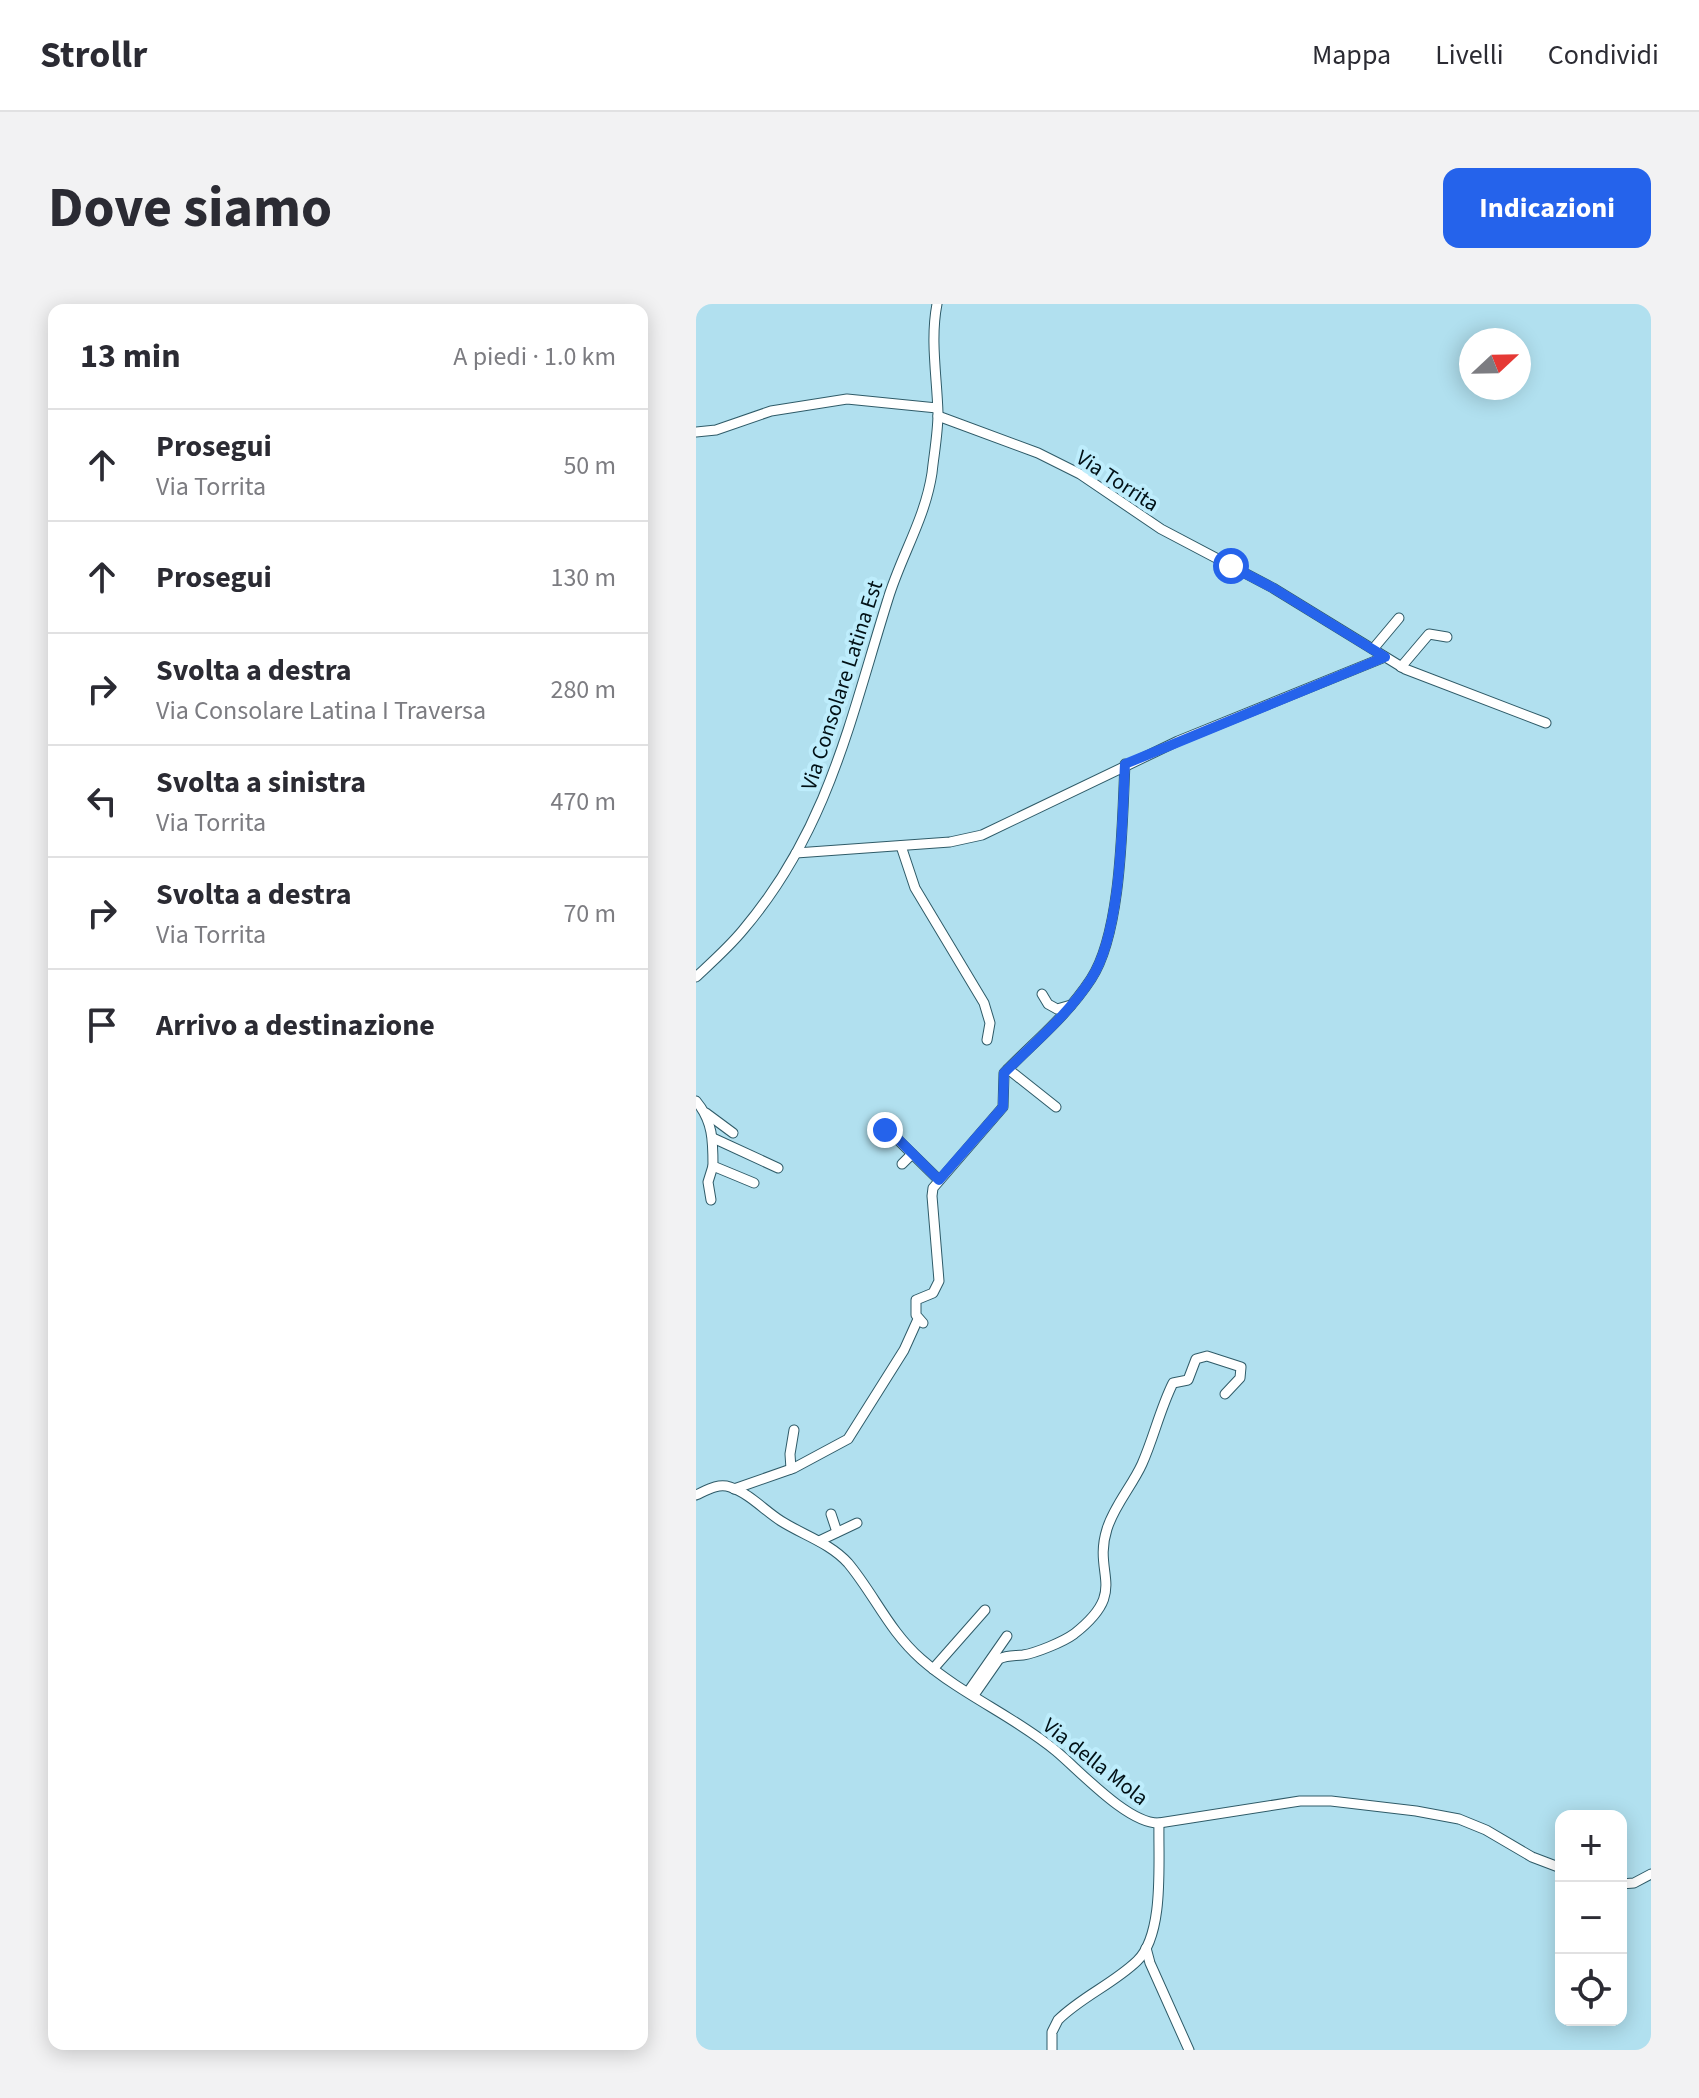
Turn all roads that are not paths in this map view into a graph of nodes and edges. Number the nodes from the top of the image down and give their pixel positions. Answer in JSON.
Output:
{"nodes":[{"id":1,"x":937,"y":304,"type":"edge"},
{"id":2,"x":938,"y":412,"type":"junction"},
{"id":3,"x":696,"y":432,"type":"edge"},
{"id":4,"x":1399,"y":618,"type":"dead end"},
{"id":5,"x":1447,"y":637,"type":"dead end"},
{"id":6,"x":1373,"y":649,"type":"junction"},
{"id":7,"x":1385,"y":657,"type":"junction"},
{"id":8,"x":1401,"y":667,"type":"junction"},
{"id":9,"x":1546,"y":723,"type":"dead end"},
{"id":10,"x":1125,"y":764,"type":"junction"},
{"id":11,"x":901,"y":846,"type":"junction"},
{"id":12,"x":796,"y":853,"type":"junction"},
{"id":13,"x":696,"y":977,"type":"edge"},
{"id":14,"x":1042,"y":994,"type":"dead end"},
{"id":15,"x":1071,"y":1005,"type":"junction"},
{"id":16,"x":987,"y":1040,"type":"dead end"},
{"id":17,"x":1008,"y":1069,"type":"junction"},
{"id":18,"x":696,"y":1101,"type":"edge"},
{"id":19,"x":1056,"y":1107,"type":"dead end"},
{"id":20,"x":706,"y":1113,"type":"junction"},
{"id":21,"x":733,"y":1133,"type":"dead end"},
{"id":22,"x":874,"y":1136,"type":"dead end"},
{"id":23,"x":713,"y":1138,"type":"junction"},
{"id":24,"x":912,"y":1154,"type":"junction"},
{"id":25,"x":902,"y":1164,"type":"dead end"},
{"id":26,"x":713,"y":1166,"type":"junction"},
{"id":27,"x":778,"y":1168,"type":"dead end"},
{"id":28,"x":939,"y":1180,"type":"junction"},
{"id":29,"x":754,"y":1183,"type":"dead end"},
{"id":30,"x":711,"y":1200,"type":"dead end"},
{"id":31,"x":1225,"y":1394,"type":"dead end"},
{"id":32,"x":794,"y":1430,"type":"dead end"},
{"id":33,"x":791,"y":1469,"type":"junction"},
{"id":34,"x":734,"y":1489,"type":"junction"},
{"id":35,"x":696,"y":1495,"type":"edge"},
{"id":36,"x":831,"y":1514,"type":"dead end"},
{"id":37,"x":857,"y":1523,"type":"dead end"},
{"id":38,"x":837,"y":1532,"type":"junction"},
{"id":39,"x":819,"y":1541,"type":"junction"},
{"id":40,"x":985,"y":1610,"type":"dead end"},
{"id":41,"x":1007,"y":1636,"type":"dead end"},
{"id":42,"x":933,"y":1669,"type":"junction"},
{"id":43,"x":971,"y":1694,"type":"junction"},
{"id":44,"x":1159,"y":1823,"type":"junction"},
{"id":45,"x":1555,"y":1866,"type":"edge"},
{"id":46,"x":1651,"y":1874,"type":"edge"},
{"id":47,"x":1627,"y":1883,"type":"edge"},
{"id":48,"x":1146,"y":1948,"type":"junction"},
{"id":49,"x":1052,"y":2050,"type":"edge"},
{"id":50,"x":1189,"y":2050,"type":"edge"}],
"edges":[{"from":1,"to":2,"type":"street","name":"Via Consolare Latina Est"},
{"from":2,"to":3,"type":"street","name":"Via Torrita"},
{"from":2,"to":6,"type":"street","name":"Via Torrita"},
{"from":2,"to":12,"type":"street","name":"Via Consolare Latina Est"},
{"from":4,"to":6,"type":"street"},
{"from":5,"to":8,"type":"street"},
{"from":6,"to":7,"type":"street","name":"Via Torrita"},
{"from":7,"to":8,"type":"street","name":"Via Torrita"},
{"from":7,"to":10,"type":"street"},
{"from":8,"to":9,"type":"street","name":"Via Torrita"},
{"from":10,"to":11,"type":"street"},
{"from":10,"to":15,"type":"street"},
{"from":11,"to":12,"type":"street"},
{"from":11,"to":16,"type":"street"},
{"from":12,"to":13,"type":"street","name":"Via Consolare Latina Est"},
{"from":14,"to":15,"type":"street"},
{"from":15,"to":17,"type":"street"},
{"from":17,"to":19,"type":"street"},
{"from":17,"to":28,"type":"street"},
{"from":18,"to":20,"type":"street"},
{"from":20,"to":21,"type":"street"},
{"from":20,"to":23,"type":"street"},
{"from":22,"to":24,"type":"street"},
{"from":23,"to":26,"type":"street"},
{"from":23,"to":27,"type":"street"},
{"from":24,"to":25,"type":"street"},
{"from":24,"to":28,"type":"street"},
{"from":26,"to":29,"type":"street"},
{"from":26,"to":30,"type":"street"},
{"from":28,"to":33,"type":"street"},
{"from":31,"to":43,"type":"street"},
{"from":32,"to":33,"type":"street"},
{"from":33,"to":34,"type":"street"},
{"from":34,"to":35,"type":"street"},
{"from":34,"to":39,"type":"street","name":"Via della Mola"},
{"from":36,"to":38,"type":"street"},
{"from":37,"to":38,"type":"street"},
{"from":38,"to":39,"type":"street"},
{"from":39,"to":42,"type":"street","name":"Via della Mola"},
{"from":40,"to":42,"type":"street"},
{"from":41,"to":43,"type":"street"},
{"from":42,"to":43,"type":"street","name":"Via della Mola"},
{"from":43,"to":44,"type":"street","name":"Via della Mola"},
{"from":44,"to":45,"type":"street","name":"Via della Mola"},
{"from":44,"to":48,"type":"street"},
{"from":46,"to":47,"type":"street"},
{"from":48,"to":49,"type":"street"},
{"from":48,"to":50,"type":"street"}]}
